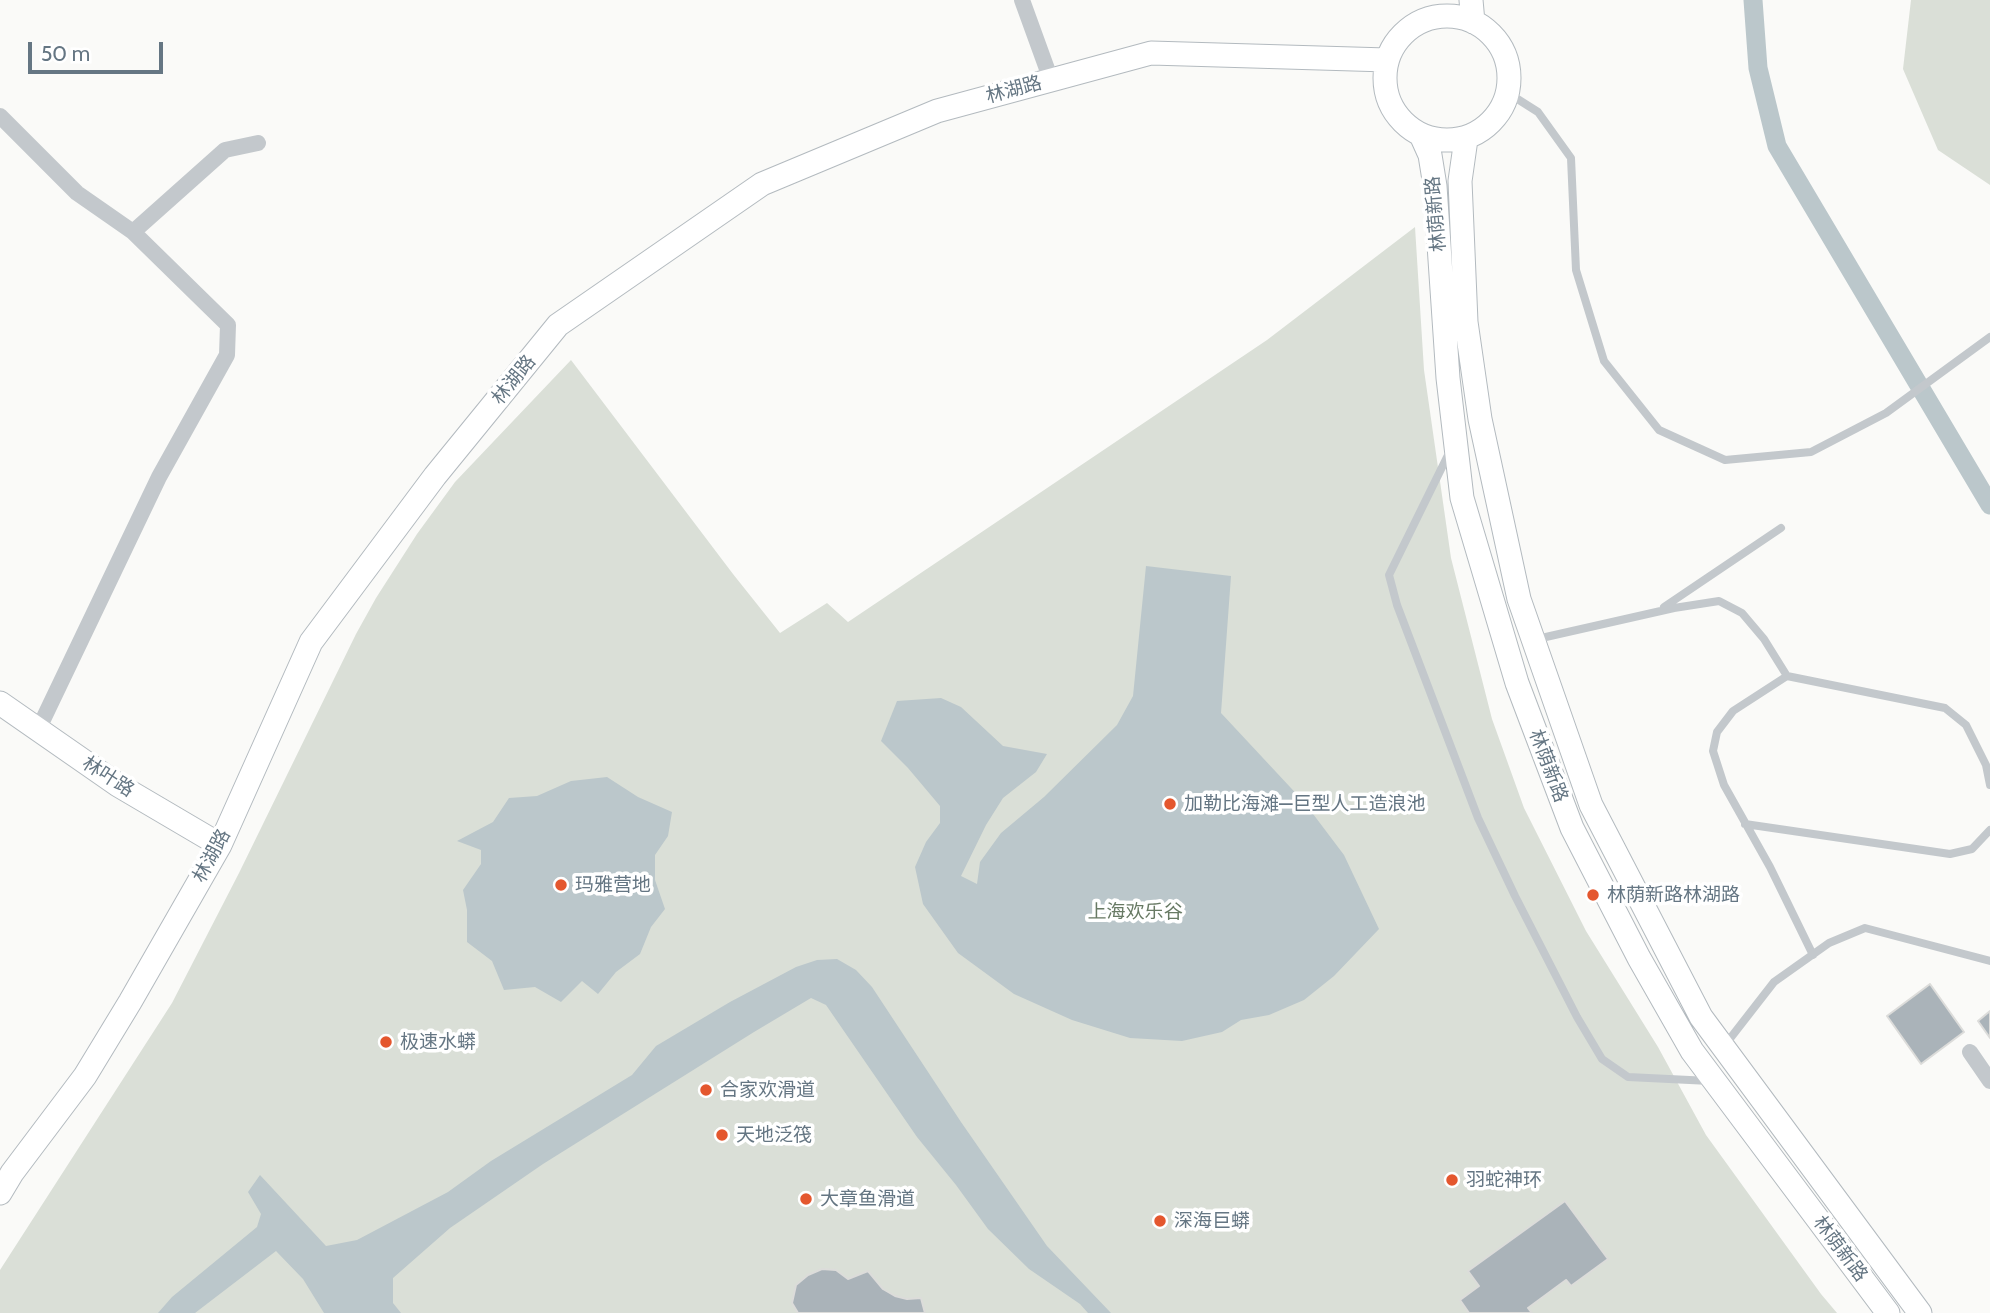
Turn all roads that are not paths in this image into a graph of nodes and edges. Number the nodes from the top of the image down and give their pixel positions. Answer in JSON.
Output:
{"nodes":[{"id":1,"x":1022,"y":0,"type":"edge"},
{"id":2,"x":1429,"y":0,"type":"edge"},
{"id":3,"x":1472,"y":11,"type":"edge"},
{"id":4,"x":1419,"y":23,"type":"junction"},
{"id":5,"x":1387,"y":60,"type":"junction"},
{"id":6,"x":1051,"y":80,"type":"junction"},
{"id":7,"x":1508,"y":93,"type":"junction"},
{"id":8,"x":0,"y":116,"type":"edge"},
{"id":9,"x":1421,"y":135,"type":"junction"},
{"id":10,"x":1466,"y":139,"type":"junction"},
{"id":11,"x":258,"y":143,"type":"dead end"},
{"id":12,"x":133,"y":232,"type":"junction"},
{"id":13,"x":1987,"y":339,"type":"edge"},
{"id":14,"x":1455,"y":439,"type":"junction"},
{"id":15,"x":1781,"y":528,"type":"dead end"},
{"id":16,"x":1659,"y":611,"type":"junction"},
{"id":17,"x":1533,"y":640,"type":"junction"},
{"id":18,"x":1787,"y":676,"type":"junction"},
{"id":19,"x":0,"y":703,"type":"edge"},
{"id":20,"x":38,"y":730,"type":"junction"},
{"id":21,"x":1990,"y":785,"type":"edge"},
{"id":22,"x":1745,"y":824,"type":"junction"},
{"id":23,"x":1990,"y":830,"type":"edge"},
{"id":24,"x":220,"y":845,"type":"junction"},
{"id":25,"x":1813,"y":954,"type":"junction"},
{"id":26,"x":1990,"y":961,"type":"edge"},
{"id":27,"x":1723,"y":1048,"type":"junction"},
{"id":28,"x":1970,"y":1052,"type":"dead end"},
{"id":29,"x":1713,"y":1081,"type":"junction"},
{"id":30,"x":1990,"y":1081,"type":"edge"},
{"id":31,"x":0,"y":1193,"type":"edge"},
{"id":32,"x":1888,"y":1313,"type":"edge"},
{"id":33,"x":1920,"y":1313,"type":"edge"}],
"edges":[{"from":1,"to":6,"type":"street"},
{"from":2,"to":4,"type":"main road"},
{"from":3,"to":4,"type":"main road"},
{"from":3,"to":7,"type":"main road"},
{"from":4,"to":5,"type":"main road"},
{"from":5,"to":6,"type":"main road","name":"林湖路"},
{"from":5,"to":9,"type":"main road"},
{"from":6,"to":24,"type":"main road","name":"林湖路"},
{"from":7,"to":10,"type":"main road"},
{"from":7,"to":13,"type":"lane"},
{"from":8,"to":12,"type":"street"},
{"from":9,"to":10,"type":"main road"},
{"from":9,"to":14,"type":"main road","name":"林荫新路"},
{"from":10,"to":17,"type":"main road","name":"林荫新路"},
{"from":11,"to":12,"type":"street"},
{"from":12,"to":20,"type":"street"},
{"from":14,"to":29,"type":"main road","name":"林荫新路"},
{"from":14,"to":29,"type":"lane"},
{"from":15,"to":16,"type":"lane"},
{"from":16,"to":17,"type":"lane"},
{"from":16,"to":18,"type":"lane"},
{"from":17,"to":27,"type":"main road","name":"林荫新路"},
{"from":18,"to":21,"type":"lane"},
{"from":18,"to":22,"type":"lane"},
{"from":19,"to":20,"type":"main road","name":"林叶路"},
{"from":20,"to":24,"type":"main road","name":"林叶路"},
{"from":22,"to":23,"type":"lane"},
{"from":22,"to":25,"type":"lane"},
{"from":24,"to":31,"type":"main road","name":"林湖路"},
{"from":25,"to":26,"type":"lane"},
{"from":25,"to":27,"type":"lane"},
{"from":27,"to":33,"type":"main road","name":"林荫新路"},
{"from":28,"to":30,"type":"street"},
{"from":29,"to":32,"type":"main road","name":"林荫新路"}]}
